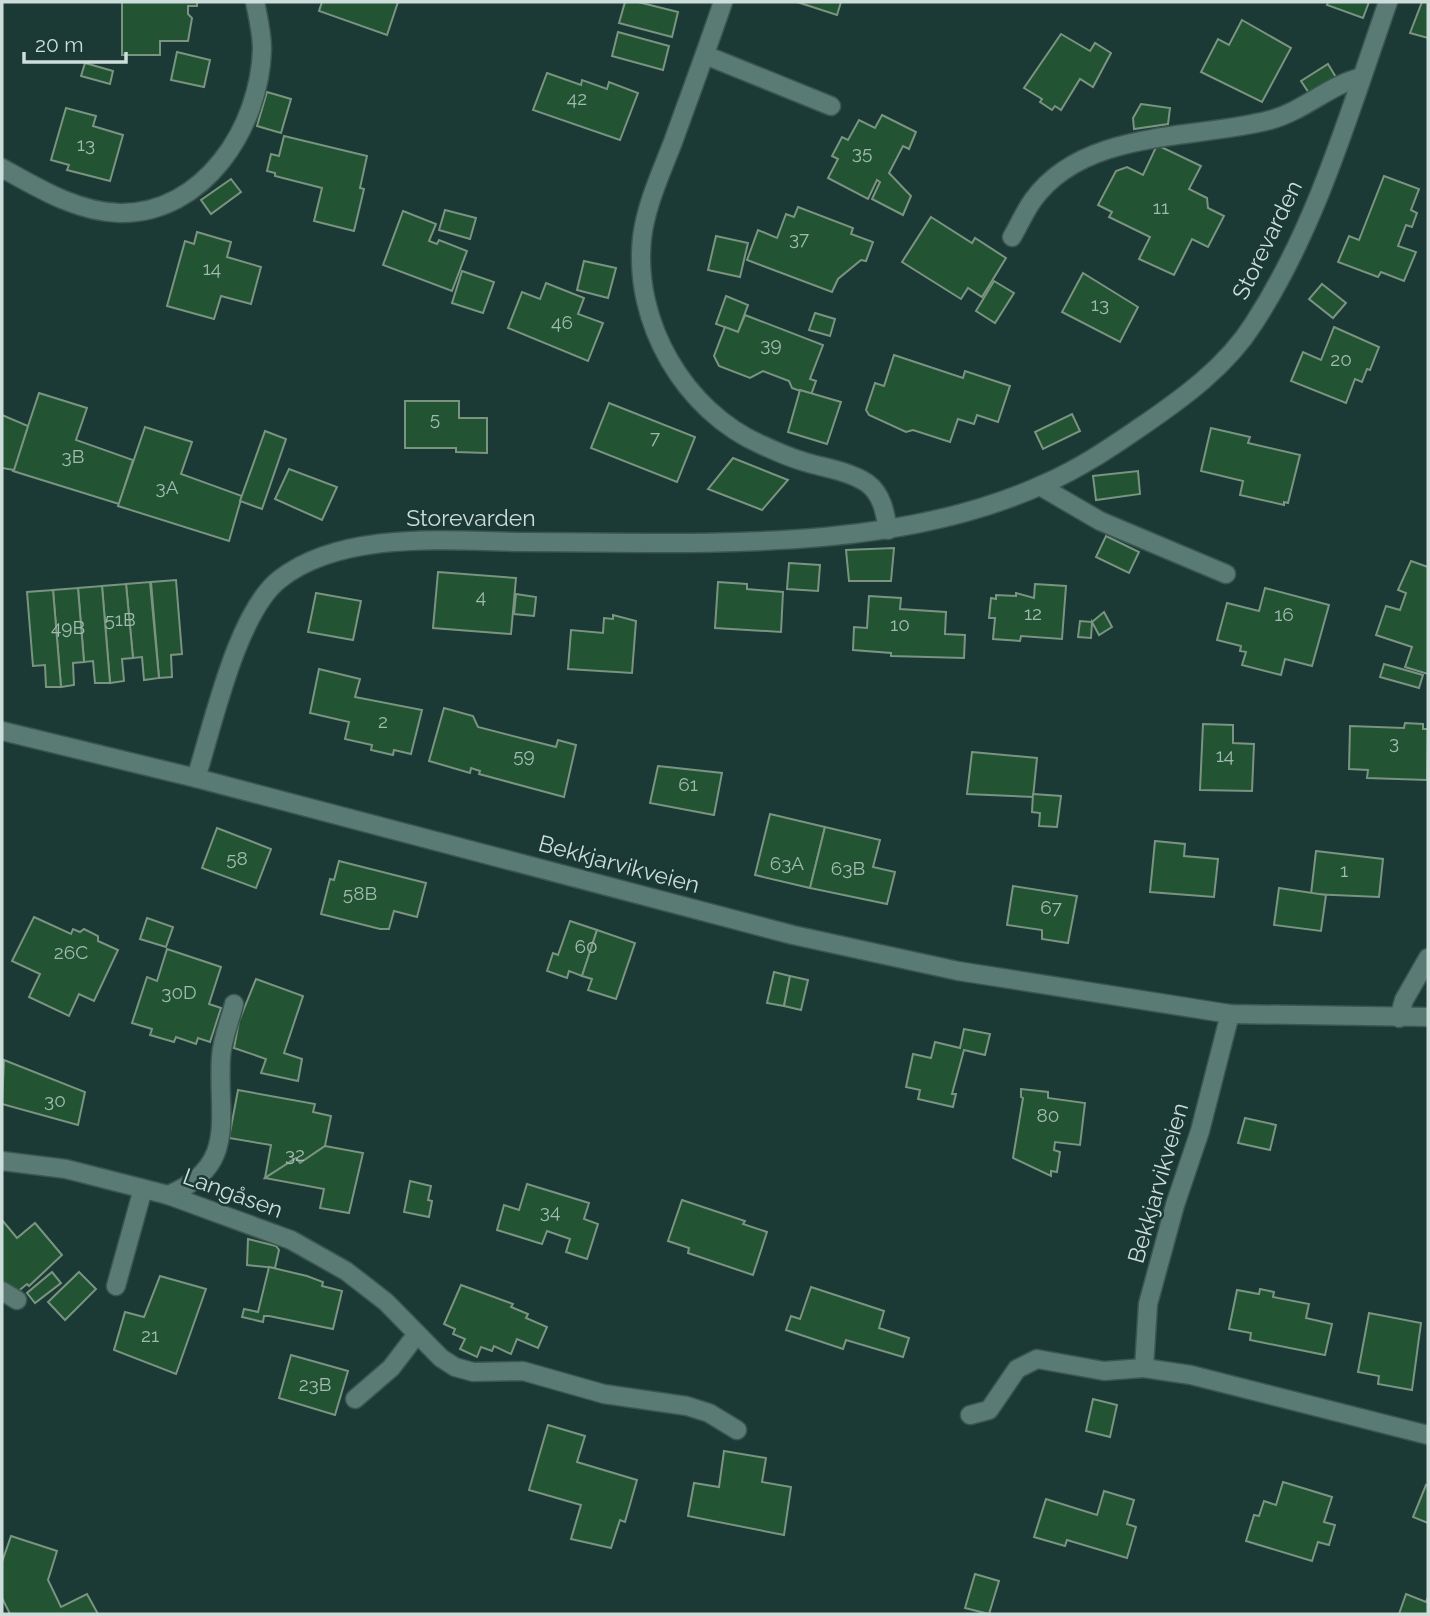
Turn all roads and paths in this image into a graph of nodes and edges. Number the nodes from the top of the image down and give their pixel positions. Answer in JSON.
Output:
{"nodes":[{"id":1,"x":255,"y":2,"type":"edge"},
{"id":2,"x":723,"y":2,"type":"edge"},
{"id":3,"x":1388,"y":2,"type":"edge"},
{"id":4,"x":705,"y":55,"type":"junction"},
{"id":5,"x":1362,"y":77,"type":"junction"},
{"id":6,"x":831,"y":106,"type":"dead end"},
{"id":7,"x":2,"y":168,"type":"edge"},
{"id":8,"x":1012,"y":237,"type":"dead end"},
{"id":9,"x":1040,"y":486,"type":"junction"},
{"id":10,"x":888,"y":530,"type":"junction"},
{"id":11,"x":1226,"y":574,"type":"dead end"},
{"id":12,"x":2,"y":731,"type":"edge"},
{"id":13,"x":196,"y":778,"type":"junction"},
{"id":14,"x":1428,"y":958,"type":"edge"},
{"id":15,"x":234,"y":1004,"type":"dead end"},
{"id":16,"x":1230,"y":1014,"type":"junction"},
{"id":17,"x":1428,"y":1017,"type":"edge"},
{"id":18,"x":1399,"y":1018,"type":"junction"},
{"id":19,"x":2,"y":1161,"type":"edge"},
{"id":20,"x":143,"y":1189,"type":"junction"},
{"id":21,"x":168,"y":1195,"type":"junction"},
{"id":22,"x":116,"y":1286,"type":"dead end"},
{"id":23,"x":418,"y":1334,"type":"junction"},
{"id":24,"x":1143,"y":1368,"type":"junction"},
{"id":25,"x":355,"y":1399,"type":"dead end"},
{"id":26,"x":970,"y":1415,"type":"dead end"},
{"id":27,"x":737,"y":1430,"type":"dead end"},
{"id":28,"x":1428,"y":1435,"type":"edge"}],
"edges":[{"from":1,"to":7,"type":"street"},
{"from":2,"to":4,"type":"street"},
{"from":3,"to":5,"type":"street","name":"Storevarden"},
{"from":4,"to":6,"type":"street"},
{"from":4,"to":10,"type":"street"},
{"from":5,"to":8,"type":"street"},
{"from":5,"to":9,"type":"street","name":"Storevarden"},
{"from":9,"to":10,"type":"street","name":"Storevarden"},
{"from":9,"to":11,"type":"street"},
{"from":10,"to":13,"type":"street","name":"Storevarden"},
{"from":12,"to":13,"type":"street","name":"Bekkjarvikveien"},
{"from":13,"to":16,"type":"street","name":"Bekkjarvikveien"},
{"from":14,"to":18,"type":"street"},
{"from":15,"to":21,"type":"street"},
{"from":16,"to":18,"type":"street","name":"Bekkjarvikveien"},
{"from":16,"to":24,"type":"street","name":"Bekkjarvikveien"},
{"from":17,"to":18,"type":"street","name":"Bekkjarvikveien"},
{"from":19,"to":20,"type":"street","name":"Langåsen"},
{"from":20,"to":21,"type":"street","name":"Langåsen"},
{"from":20,"to":22,"type":"street"},
{"from":21,"to":23,"type":"street","name":"Langåsen"},
{"from":23,"to":25,"type":"street"},
{"from":23,"to":27,"type":"street","name":"Langåsen"},
{"from":24,"to":26,"type":"street"},
{"from":24,"to":28,"type":"street"}]}
